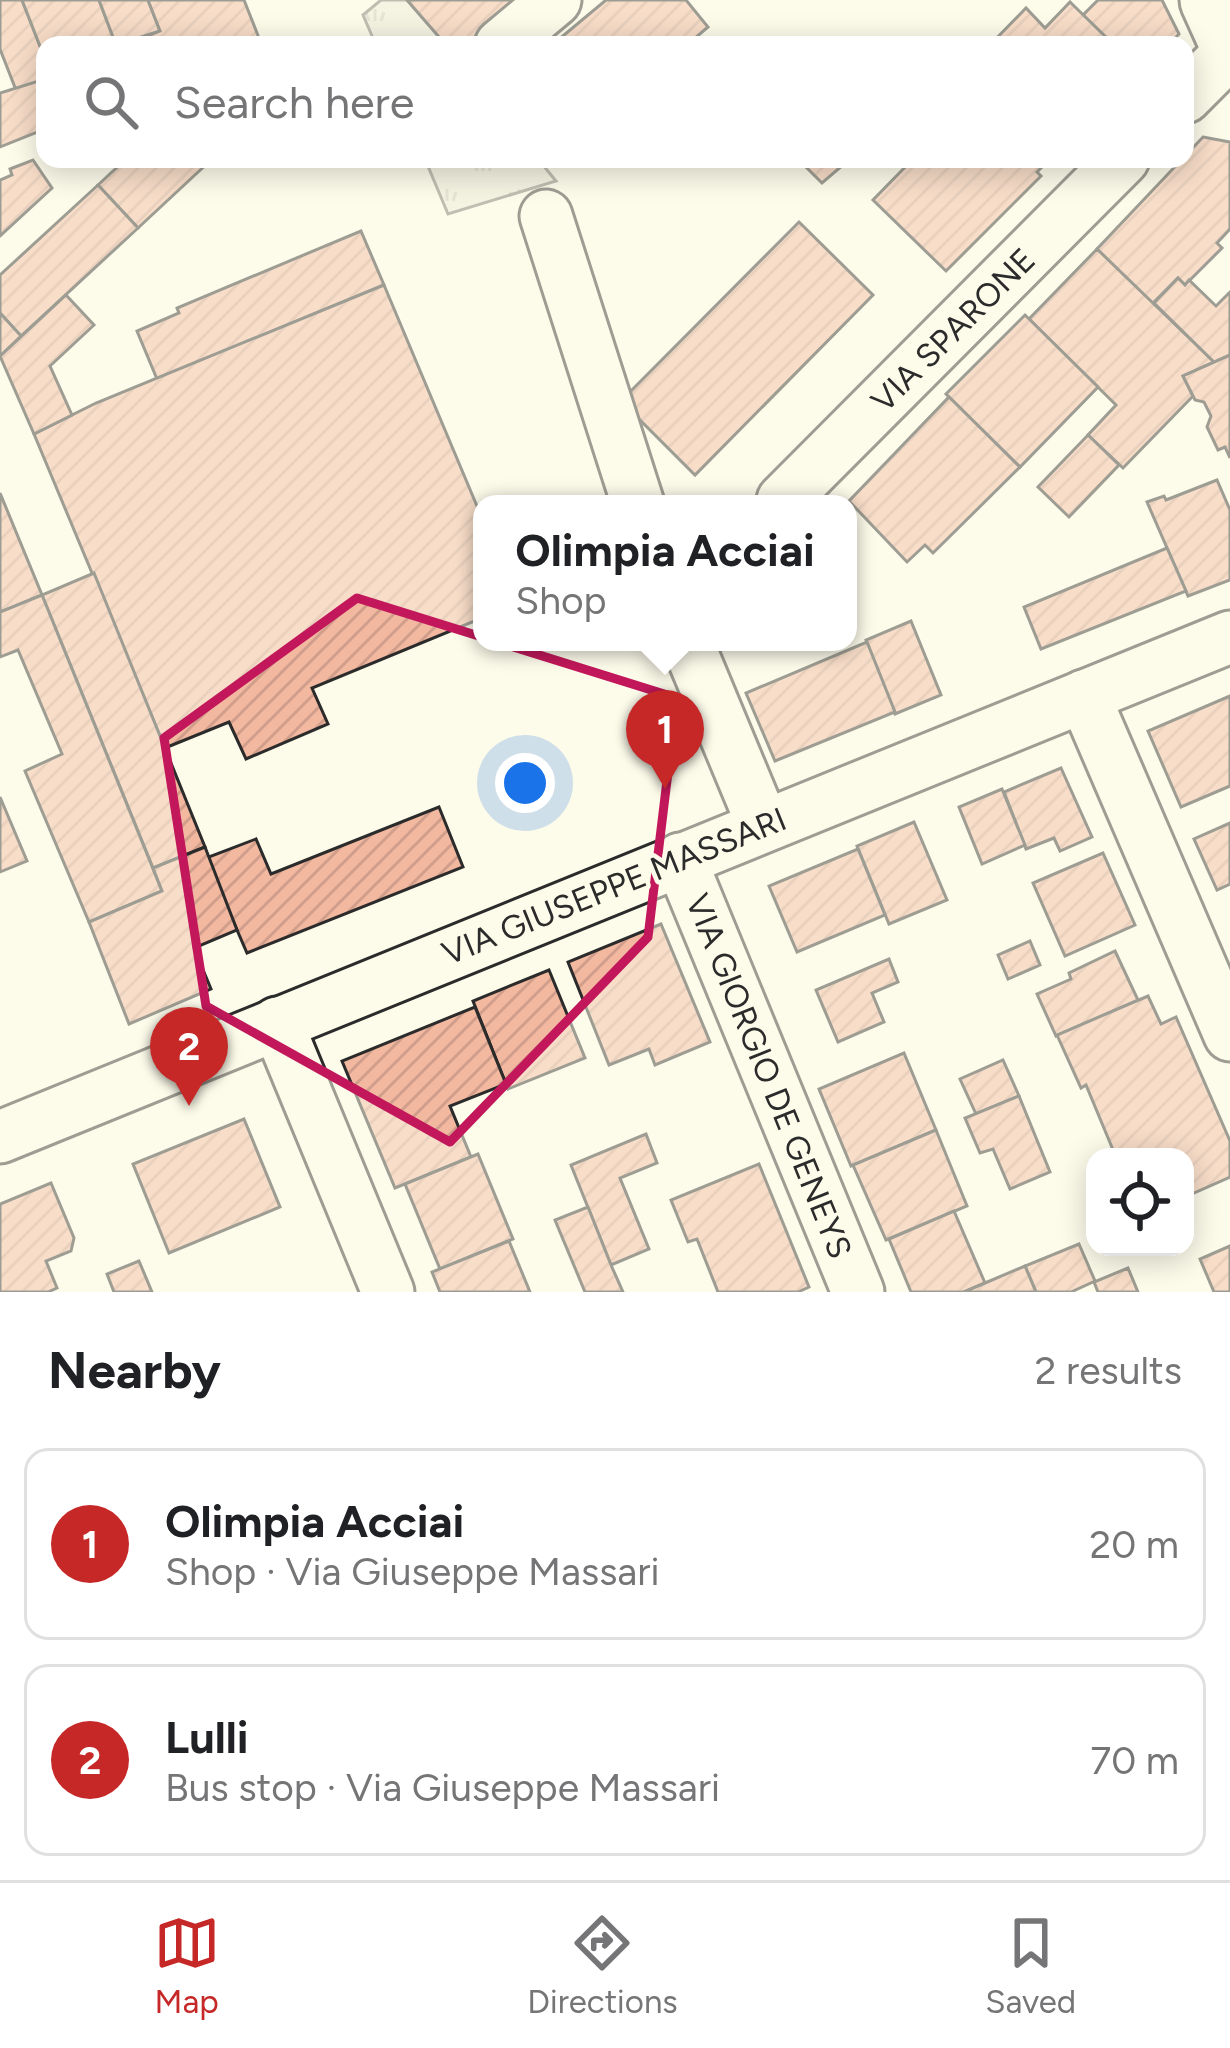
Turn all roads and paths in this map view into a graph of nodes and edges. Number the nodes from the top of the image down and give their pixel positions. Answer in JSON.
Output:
{"nodes":[{"id":1,"x":555,"y":0,"type":"edge"},
{"id":2,"x":1211,"y":0,"type":"edge"},
{"id":3,"x":512,"y":36,"type":"edge"},
{"id":4,"x":1230,"y":40,"type":"edge"},
{"id":5,"x":1230,"y":52,"type":"edge"},
{"id":6,"x":1194,"y":88,"type":"edge"},
{"id":7,"x":1114,"y":168,"type":"edge"},
{"id":8,"x":546,"y":216,"type":"dead end"},
{"id":9,"x":635,"y":495,"type":"edge"},
{"id":10,"x":788,"y":495,"type":"edge"},
{"id":11,"x":1230,"y":638,"type":"edge"},
{"id":12,"x":691,"y":651,"type":"edge"},
{"id":13,"x":1084,"y":696,"type":"junction"},
{"id":14,"x":763,"y":825,"type":"junction"},
{"id":15,"x":680,"y":860,"type":"junction"},
{"id":16,"x":277,"y":1023,"type":"junction"},
{"id":17,"x":1230,"y":1035,"type":"edge"},
{"id":18,"x":0,"y":1137,"type":"edge"},
{"id":19,"x":388,"y":1292,"type":"edge"},
{"id":20,"x":858,"y":1292,"type":"edge"}],
"edges":[{"from":1,"to":3,"type":"street"},
{"from":2,"to":4,"type":"main road"},
{"from":5,"to":6,"type":"street"},
{"from":7,"to":10,"type":"street","name":"VIA SPARONE"},
{"from":8,"to":9,"type":"street"},
{"from":11,"to":13,"type":"street","name":"VIA GIUSEPPE MASSARI"},
{"from":12,"to":14,"type":"street"},
{"from":13,"to":14,"type":"street","name":"VIA GIUSEPPE MASSARI"},
{"from":13,"to":17,"type":"street"},
{"from":14,"to":15,"type":"street","name":"VIA GIUSEPPE MASSARI"},
{"from":15,"to":16,"type":"street","name":"VIA GIUSEPPE MASSARI"},
{"from":15,"to":20,"type":"street","name":"VIA GIORGIO DE GENEYS"},
{"from":16,"to":18,"type":"street","name":"VIA GIUSEPPE MASSARI"},
{"from":16,"to":19,"type":"street"}]}
